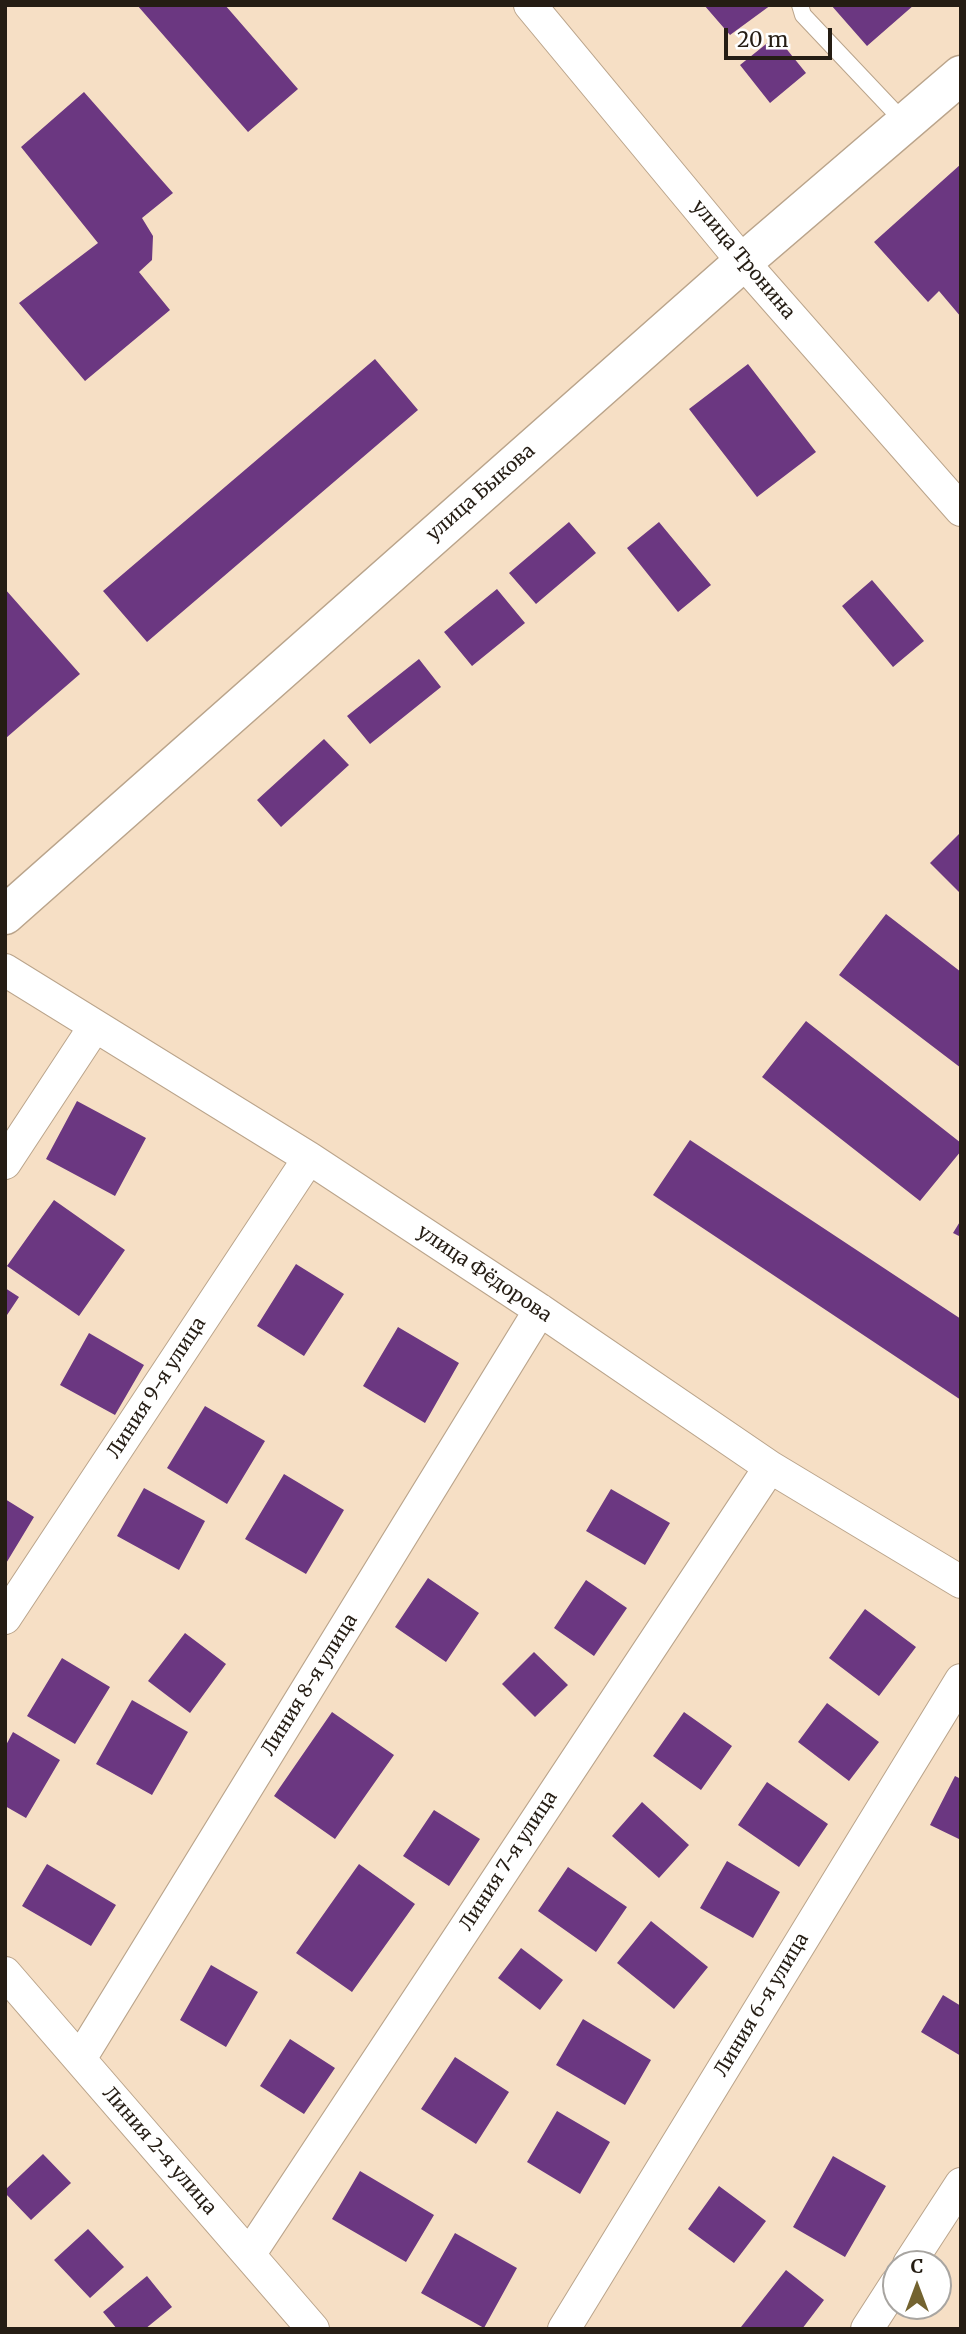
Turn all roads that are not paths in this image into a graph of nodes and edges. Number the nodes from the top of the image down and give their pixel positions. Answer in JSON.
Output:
{"nodes":[{"id":1,"x":530,"y":5,"type":"edge"},
{"id":2,"x":800,"y":5,"type":"edge"},
{"id":3,"x":961,"y":75,"type":"edge"},
{"id":4,"x":905,"y":123,"type":"junction"},
{"id":5,"x":743,"y":262,"type":"junction"},
{"id":6,"x":961,"y":510,"type":"edge"},
{"id":7,"x":5,"y":915,"type":"edge"},
{"id":8,"x":5,"y":970,"type":"edge"},
{"id":9,"x":96,"y":1026,"type":"junction"},
{"id":10,"x":309,"y":1158,"type":"junction"},
{"id":11,"x":5,"y":1163,"type":"edge"},
{"id":12,"x":540,"y":1310,"type":"junction"},
{"id":13,"x":770,"y":1467,"type":"junction"},
{"id":14,"x":961,"y":1582,"type":"edge"},
{"id":15,"x":5,"y":1618,"type":"edge"},
{"id":16,"x":961,"y":1680,"type":"edge"},
{"id":17,"x":5,"y":1973,"type":"edge"},
{"id":18,"x":80,"y":2059,"type":"junction"},
{"id":19,"x":961,"y":2184,"type":"edge"},
{"id":20,"x":918,"y":2250,"type":"edge"},
{"id":21,"x":249,"y":2255,"type":"junction"},
{"id":22,"x":882,"y":2306,"type":"edge"},
{"id":23,"x":313,"y":2329,"type":"edge"},
{"id":24,"x":564,"y":2329,"type":"edge"},
{"id":25,"x":867,"y":2329,"type":"edge"}],
"edges":[{"from":1,"to":5,"type":"street","name":"улица Тронина"},
{"from":2,"to":4,"type":"lane"},
{"from":3,"to":4,"type":"street","name":"улица Быкова"},
{"from":4,"to":5,"type":"street","name":"улица Быкова"},
{"from":5,"to":6,"type":"street","name":"улица Тронина"},
{"from":5,"to":7,"type":"street","name":"улица Быкова"},
{"from":8,"to":9,"type":"street","name":"улица Фёдорова"},
{"from":9,"to":10,"type":"street","name":"улица Фёдорова"},
{"from":9,"to":11,"type":"street"},
{"from":10,"to":12,"type":"street","name":"улица Фёдорова"},
{"from":10,"to":15,"type":"street","name":"Линия 9-я улица"},
{"from":12,"to":13,"type":"street","name":"улица Фёдорова"},
{"from":12,"to":18,"type":"street","name":"Линия 8-я улица"},
{"from":13,"to":14,"type":"street","name":"улица Фёдорова"},
{"from":13,"to":21,"type":"street","name":"Линия 7-я улица"},
{"from":16,"to":24,"type":"street","name":"Линия 6-я улица"},
{"from":17,"to":18,"type":"street","name":"Линия 2-я улица"},
{"from":18,"to":21,"type":"street","name":"Линия 2-я улица"},
{"from":19,"to":20,"type":"street"},
{"from":21,"to":23,"type":"street","name":"Линия 2-я улица"},
{"from":22,"to":25,"type":"street"}]}
